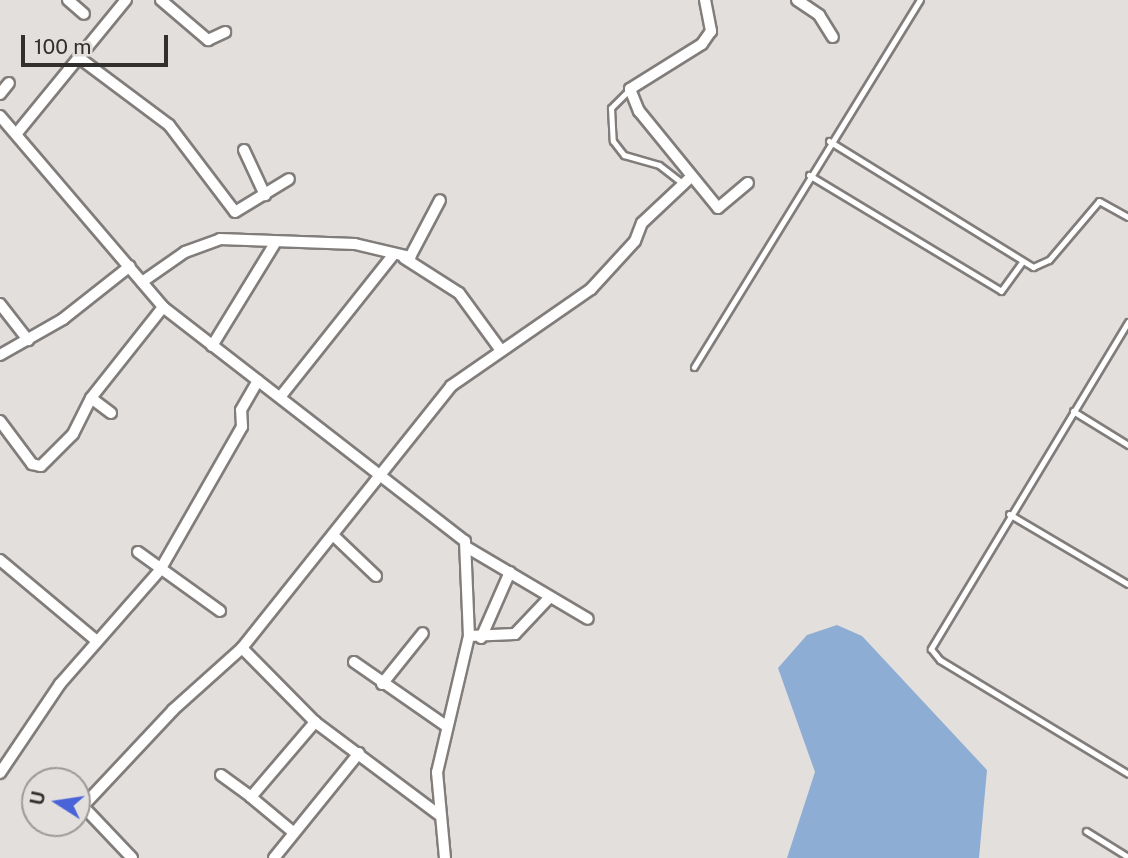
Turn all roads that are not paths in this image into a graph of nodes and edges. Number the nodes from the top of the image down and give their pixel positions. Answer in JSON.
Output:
{"nodes":[{"id":1,"x":68,"y":0,"type":"edge"},
{"id":2,"x":126,"y":0,"type":"edge"},
{"id":3,"x":161,"y":0,"type":"edge"},
{"id":4,"x":704,"y":0,"type":"edge"},
{"id":5,"x":797,"y":0,"type":"edge"},
{"id":6,"x":920,"y":0,"type":"edge"},
{"id":7,"x":84,"y":14,"type":"dead end"},
{"id":8,"x":225,"y":32,"type":"dead end"},
{"id":9,"x":833,"y":37,"type":"dead end"},
{"id":10,"x":82,"y":60,"type":"junction"},
{"id":11,"x":9,"y":83,"type":"dead end"},
{"id":12,"x":630,"y":89,"type":"junction"},
{"id":13,"x":0,"y":94,"type":"edge"},
{"id":14,"x":0,"y":116,"type":"edge"},
{"id":15,"x":17,"y":133,"type":"junction"},
{"id":16,"x":830,"y":141,"type":"junction"},
{"id":17,"x":244,"y":150,"type":"dead end"},
{"id":18,"x":809,"y":175,"type":"junction"},
{"id":19,"x":289,"y":179,"type":"dead end"},
{"id":20,"x":687,"y":180,"type":"junction"},
{"id":21,"x":748,"y":183,"type":"dead end"},
{"id":22,"x":265,"y":195,"type":"junction"},
{"id":23,"x":440,"y":200,"type":"dead end"},
{"id":24,"x":1128,"y":217,"type":"edge"},
{"id":25,"x":274,"y":245,"type":"junction"},
{"id":26,"x":399,"y":256,"type":"junction"},
{"id":27,"x":1021,"y":263,"type":"junction"},
{"id":28,"x":130,"y":266,"type":"junction"},
{"id":29,"x":142,"y":282,"type":"junction"},
{"id":30,"x":0,"y":304,"type":"edge"},
{"id":31,"x":163,"y":307,"type":"junction"},
{"id":32,"x":1127,"y":324,"type":"edge"},
{"id":33,"x":28,"y":340,"type":"junction"},
{"id":34,"x":212,"y":346,"type":"junction"},
{"id":35,"x":500,"y":349,"type":"junction"},
{"id":36,"x":0,"y":355,"type":"edge"},
{"id":37,"x":694,"y":367,"type":"dead end"},
{"id":38,"x":258,"y":381,"type":"junction"},
{"id":39,"x":281,"y":396,"type":"junction"},
{"id":40,"x":90,"y":398,"type":"junction"},
{"id":41,"x":1073,"y":411,"type":"junction"},
{"id":42,"x":111,"y":413,"type":"dead end"},
{"id":43,"x":0,"y":421,"type":"edge"},
{"id":44,"x":1128,"y":445,"type":"edge"},
{"id":45,"x":379,"y":471,"type":"junction"},
{"id":46,"x":1009,"y":514,"type":"junction"},
{"id":47,"x":334,"y":536,"type":"junction"},
{"id":48,"x":468,"y":548,"type":"junction"},
{"id":49,"x":138,"y":552,"type":"dead end"},
{"id":50,"x":0,"y":560,"type":"edge"},
{"id":51,"x":160,"y":570,"type":"junction"},
{"id":52,"x":510,"y":572,"type":"junction"},
{"id":53,"x":376,"y":576,"type":"dead end"},
{"id":54,"x":1128,"y":584,"type":"edge"},
{"id":55,"x":549,"y":598,"type":"junction"},
{"id":56,"x":220,"y":611,"type":"dead end"},
{"id":57,"x":588,"y":619,"type":"dead end"},
{"id":58,"x":423,"y":633,"type":"dead end"},
{"id":59,"x":469,"y":636,"type":"junction"},
{"id":60,"x":481,"y":638,"type":"junction"},
{"id":61,"x":97,"y":640,"type":"junction"},
{"id":62,"x":242,"y":648,"type":"junction"},
{"id":63,"x":354,"y":662,"type":"dead end"},
{"id":64,"x":382,"y":684,"type":"junction"},
{"id":65,"x":316,"y":722,"type":"junction"},
{"id":66,"x":446,"y":726,"type":"junction"},
{"id":67,"x":359,"y":753,"type":"junction"},
{"id":68,"x":0,"y":773,"type":"edge"},
{"id":69,"x":221,"y":775,"type":"dead end"},
{"id":70,"x":1128,"y":775,"type":"edge"},
{"id":71,"x":91,"y":792,"type":"edge"},
{"id":72,"x":251,"y":797,"type":"junction"},
{"id":73,"x":438,"y":814,"type":"junction"},
{"id":74,"x":91,"y":815,"type":"edge"},
{"id":75,"x":1086,"y":831,"type":"dead end"},
{"id":76,"x":293,"y":832,"type":"junction"},
{"id":77,"x":1128,"y":857,"type":"edge"},
{"id":78,"x":132,"y":858,"type":"edge"},
{"id":79,"x":274,"y":858,"type":"edge"},
{"id":80,"x":445,"y":858,"type":"edge"}],
"edges":[{"from":1,"to":7,"type":"street"},
{"from":2,"to":10,"type":"street"},
{"from":3,"to":8,"type":"street"},
{"from":4,"to":12,"type":"street"},
{"from":5,"to":9,"type":"street"},
{"from":6,"to":16,"type":"lane"},
{"from":10,"to":15,"type":"street"},
{"from":10,"to":22,"type":"street"},
{"from":11,"to":13,"type":"street"},
{"from":12,"to":20,"type":"street"},
{"from":12,"to":20,"type":"lane"},
{"from":14,"to":15,"type":"street"},
{"from":15,"to":28,"type":"street"},
{"from":16,"to":18,"type":"lane"},
{"from":16,"to":27,"type":"lane"},
{"from":17,"to":22,"type":"street"},
{"from":18,"to":27,"type":"lane"},
{"from":18,"to":37,"type":"lane"},
{"from":19,"to":22,"type":"street"},
{"from":20,"to":21,"type":"street"},
{"from":20,"to":35,"type":"street"},
{"from":23,"to":26,"type":"street"},
{"from":24,"to":27,"type":"lane"},
{"from":25,"to":26,"type":"street"},
{"from":25,"to":29,"type":"street"},
{"from":25,"to":34,"type":"street"},
{"from":26,"to":35,"type":"street"},
{"from":26,"to":39,"type":"street"},
{"from":28,"to":29,"type":"street"},
{"from":28,"to":33,"type":"street"},
{"from":29,"to":31,"type":"street"},
{"from":30,"to":33,"type":"street"},
{"from":31,"to":34,"type":"street"},
{"from":31,"to":40,"type":"street"},
{"from":32,"to":41,"type":"lane"},
{"from":33,"to":36,"type":"street"},
{"from":34,"to":38,"type":"street"},
{"from":35,"to":45,"type":"street"},
{"from":38,"to":39,"type":"street"},
{"from":38,"to":51,"type":"street"},
{"from":39,"to":45,"type":"street"},
{"from":40,"to":42,"type":"street"},
{"from":40,"to":43,"type":"street"},
{"from":41,"to":44,"type":"lane"},
{"from":41,"to":46,"type":"lane"},
{"from":45,"to":47,"type":"street"},
{"from":45,"to":48,"type":"street"},
{"from":46,"to":54,"type":"lane"},
{"from":46,"to":70,"type":"lane"},
{"from":47,"to":53,"type":"street"},
{"from":47,"to":62,"type":"street"},
{"from":48,"to":52,"type":"street"},
{"from":48,"to":59,"type":"street"},
{"from":49,"to":51,"type":"street"},
{"from":50,"to":61,"type":"street"},
{"from":51,"to":56,"type":"street"},
{"from":51,"to":61,"type":"street"},
{"from":52,"to":55,"type":"street"},
{"from":52,"to":60,"type":"street"},
{"from":55,"to":57,"type":"street"},
{"from":55,"to":60,"type":"street"},
{"from":58,"to":64,"type":"street"},
{"from":59,"to":60,"type":"street"},
{"from":59,"to":66,"type":"street"},
{"from":61,"to":68,"type":"street"},
{"from":62,"to":65,"type":"street"},
{"from":62,"to":71,"type":"street"},
{"from":63,"to":64,"type":"street"},
{"from":64,"to":66,"type":"street"},
{"from":65,"to":67,"type":"street"},
{"from":65,"to":72,"type":"street"},
{"from":66,"to":73,"type":"street"},
{"from":67,"to":73,"type":"street"},
{"from":67,"to":76,"type":"street"},
{"from":69,"to":72,"type":"street"},
{"from":72,"to":76,"type":"street"},
{"from":73,"to":80,"type":"street"},
{"from":74,"to":78,"type":"street"},
{"from":75,"to":77,"type":"lane"},
{"from":76,"to":79,"type":"street"}]}
